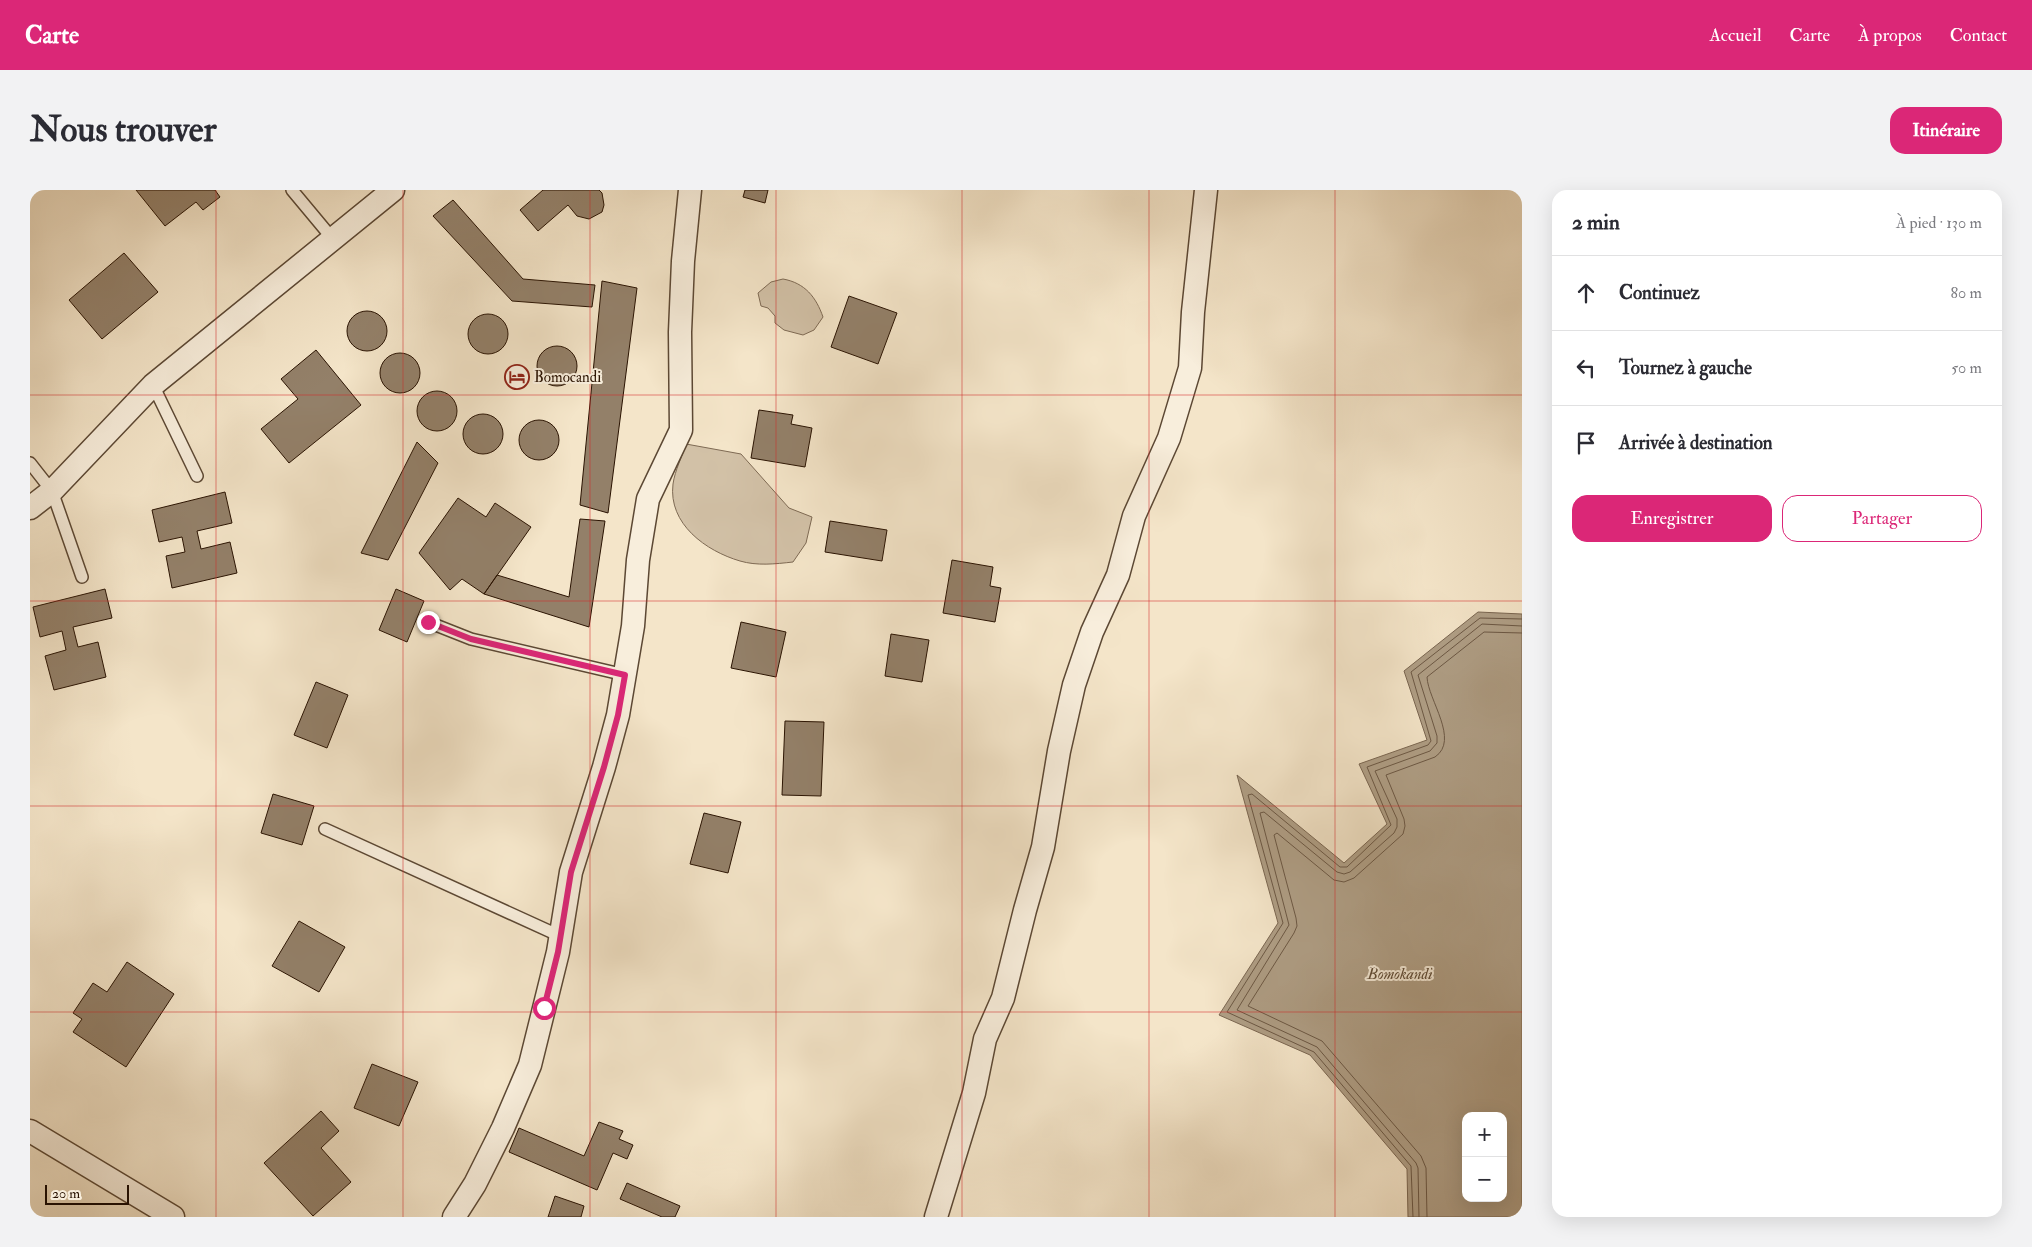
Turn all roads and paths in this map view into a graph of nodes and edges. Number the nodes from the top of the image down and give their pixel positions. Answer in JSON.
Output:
{"nodes":[{"id":1,"x":292,"y":190,"type":"edge"},
{"id":2,"x":393,"y":190,"type":"edge"},
{"id":3,"x":690,"y":190,"type":"edge"},
{"id":4,"x":1206,"y":190,"type":"edge"},
{"id":5,"x":332,"y":238,"type":"junction"},
{"id":6,"x":153,"y":385,"type":"junction"},
{"id":7,"x":30,"y":463,"type":"edge"},
{"id":8,"x":197,"y":476,"type":"dead end"},
{"id":9,"x":52,"y":491,"type":"junction"},
{"id":10,"x":30,"y":508,"type":"edge"},
{"id":11,"x":82,"y":578,"type":"dead end"},
{"id":12,"x":428,"y":622,"type":"dead end"},
{"id":13,"x":625,"y":675,"type":"junction"},
{"id":14,"x":325,"y":829,"type":"dead end"},
{"id":15,"x":560,"y":936,"type":"junction"},
{"id":16,"x":30,"y":1131,"type":"edge"},
{"id":17,"x":174,"y":1217,"type":"edge"},
{"id":18,"x":454,"y":1217,"type":"edge"},
{"id":19,"x":936,"y":1217,"type":"edge"}],
"edges":[{"from":1,"to":5,"type":"lane"},
{"from":2,"to":5,"type":"street"},
{"from":3,"to":13,"type":"street"},
{"from":4,"to":19,"type":"street"},
{"from":5,"to":6,"type":"street"},
{"from":6,"to":8,"type":"lane"},
{"from":6,"to":9,"type":"street"},
{"from":7,"to":9,"type":"lane"},
{"from":9,"to":10,"type":"street"},
{"from":9,"to":11,"type":"lane"},
{"from":12,"to":13,"type":"lane"},
{"from":13,"to":15,"type":"street"},
{"from":14,"to":15,"type":"lane"},
{"from":15,"to":18,"type":"street"},
{"from":16,"to":17,"type":"street"}]}
